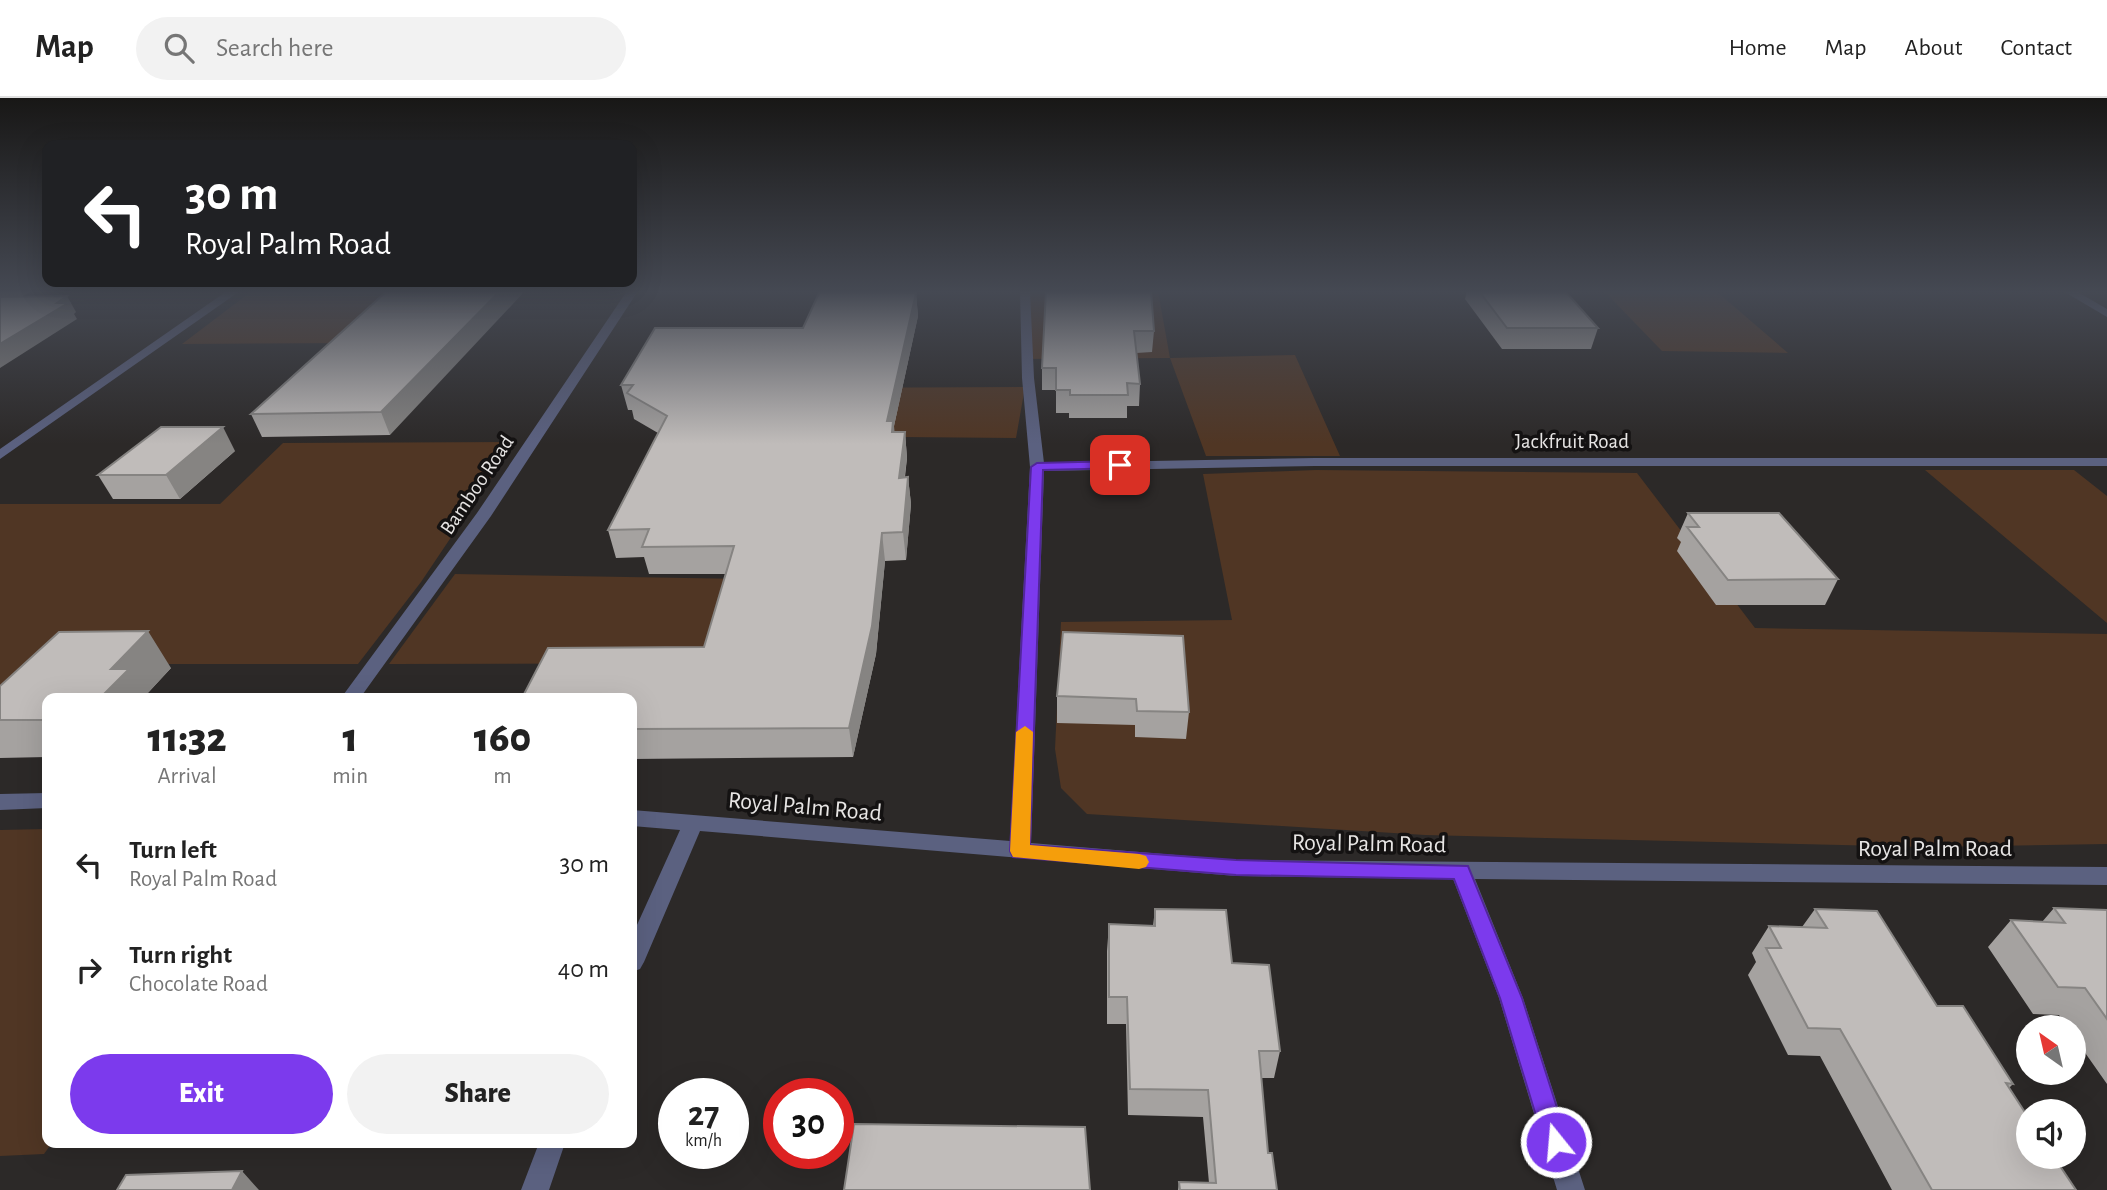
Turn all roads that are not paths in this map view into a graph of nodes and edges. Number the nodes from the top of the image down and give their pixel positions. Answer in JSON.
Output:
{"nodes":[{"id":1,"x":162,"y":342,"type":"edge"},
{"id":2,"x":599,"y":342,"type":"edge"},
{"id":3,"x":1027,"y":342,"type":"edge"},
{"id":4,"x":0,"y":455,"type":"edge"},
{"id":5,"x":2107,"y":461,"type":"edge"},
{"id":6,"x":1037,"y":467,"type":"junction"},
{"id":7,"x":354,"y":693,"type":"edge"},
{"id":8,"x":42,"y":801,"type":"edge"},
{"id":9,"x":0,"y":802,"type":"edge"},
{"id":10,"x":637,"y":818,"type":"edge"},
{"id":11,"x":693,"y":823,"type":"junction"},
{"id":12,"x":1020,"y":851,"type":"junction"},
{"id":13,"x":1461,"y":872,"type":"junction"},
{"id":14,"x":2107,"y":876,"type":"edge"},
{"id":15,"x":637,"y":951,"type":"edge"},
{"id":16,"x":550,"y":1148,"type":"edge"},
{"id":17,"x":534,"y":1190,"type":"edge"},
{"id":18,"x":1571,"y":1190,"type":"edge"}],
"edges":[{"from":1,"to":4,"type":"street"},
{"from":2,"to":7,"type":"street","name":"Bamboo Road"},
{"from":3,"to":6,"type":"street"},
{"from":5,"to":6,"type":"street","name":"Jackfruit Road"},
{"from":6,"to":12,"type":"street"},
{"from":8,"to":9,"type":"street"},
{"from":10,"to":11,"type":"street","name":"Royal Palm Road"},
{"from":11,"to":12,"type":"street","name":"Royal Palm Road"},
{"from":11,"to":15,"type":"street"},
{"from":12,"to":13,"type":"street","name":"Royal Palm Road"},
{"from":13,"to":14,"type":"street","name":"Royal Palm Road"},
{"from":13,"to":18,"type":"street"},
{"from":16,"to":17,"type":"street"}]}
